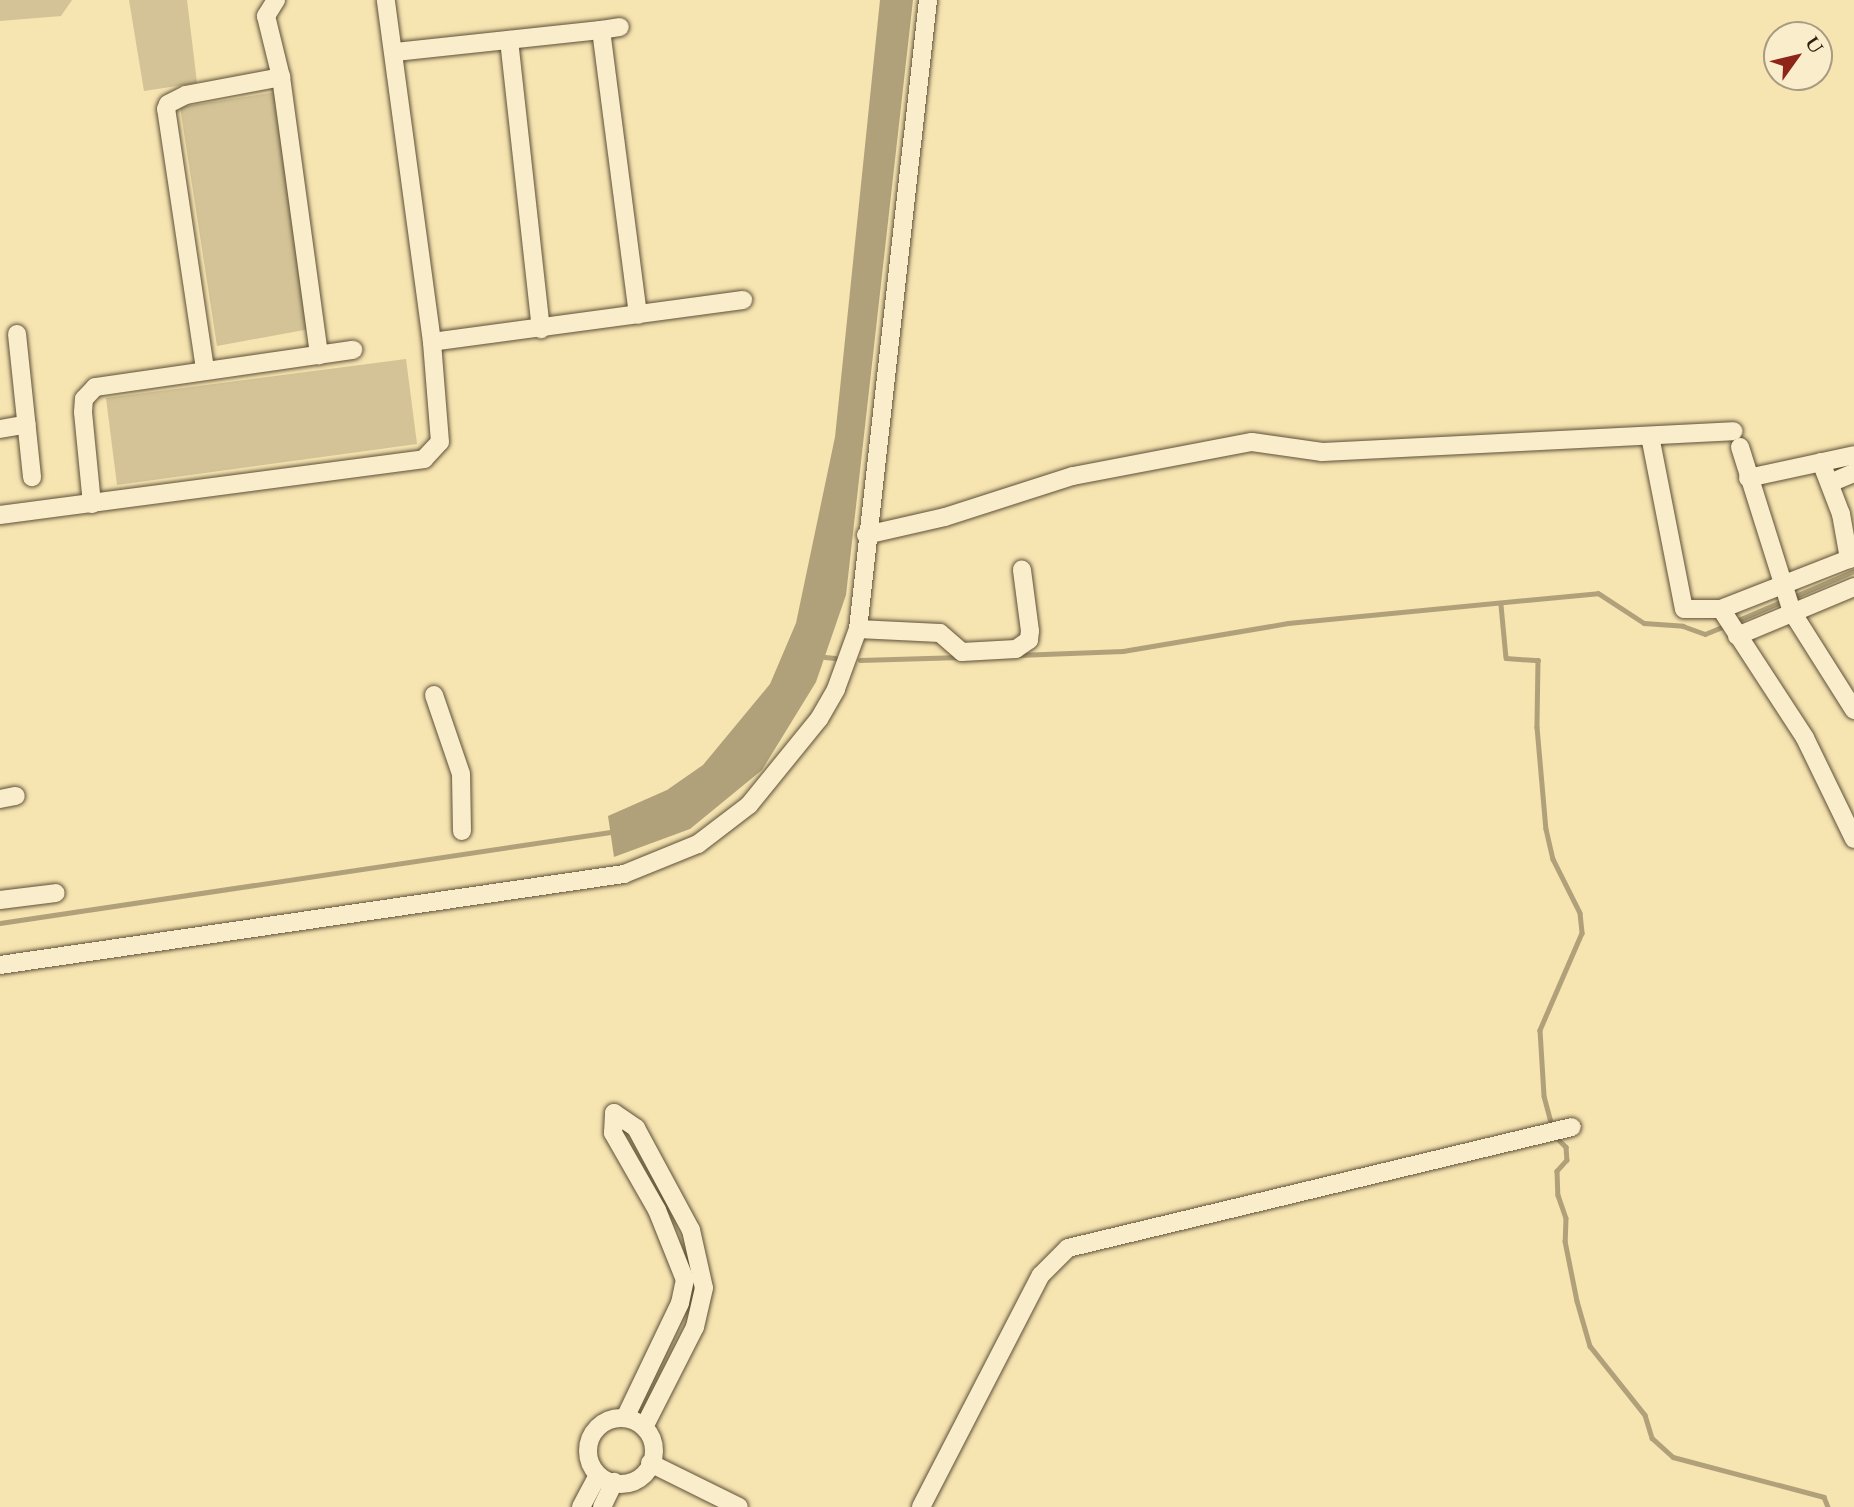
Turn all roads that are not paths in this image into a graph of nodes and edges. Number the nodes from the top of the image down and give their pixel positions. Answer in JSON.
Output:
{"nodes":[{"id":1,"x":276,"y":0,"type":"edge"},
{"id":2,"x":386,"y":0,"type":"edge"},
{"id":3,"x":928,"y":0,"type":"edge"},
{"id":4,"x":620,"y":27,"type":"dead end"},
{"id":5,"x":601,"y":30,"type":"junction"},
{"id":6,"x":509,"y":40,"type":"junction"},
{"id":7,"x":395,"y":52,"type":"junction"},
{"id":8,"x":281,"y":77,"type":"junction"},
{"id":9,"x":743,"y":300,"type":"dead end"},
{"id":10,"x":638,"y":314,"type":"junction"},
{"id":11,"x":541,"y":329,"type":"junction"},
{"id":12,"x":17,"y":334,"type":"dead end"},
{"id":13,"x":432,"y":342,"type":"junction"},
{"id":14,"x":353,"y":350,"type":"dead end"},
{"id":15,"x":319,"y":355,"type":"junction"},
{"id":16,"x":205,"y":369,"type":"junction"},
{"id":17,"x":27,"y":424,"type":"junction"},
{"id":18,"x":0,"y":429,"type":"edge"},
{"id":19,"x":1650,"y":436,"type":"junction"},
{"id":20,"x":1854,"y":455,"type":"edge"},
{"id":21,"x":1821,"y":461,"type":"junction"},
{"id":22,"x":1854,"y":474,"type":"edge"},
{"id":23,"x":32,"y":477,"type":"dead end"},
{"id":24,"x":1748,"y":478,"type":"junction"},
{"id":25,"x":1830,"y":483,"type":"junction"},
{"id":26,"x":92,"y":504,"type":"junction"},
{"id":27,"x":1841,"y":514,"type":"junction"},
{"id":28,"x":0,"y":515,"type":"edge"},
{"id":29,"x":1854,"y":530,"type":"edge"},
{"id":30,"x":866,"y":535,"type":"junction"},
{"id":31,"x":1852,"y":558,"type":"edge"},
{"id":32,"x":1021,"y":570,"type":"dead end"},
{"id":33,"x":1782,"y":585,"type":"junction"},
{"id":34,"x":1854,"y":587,"type":"edge"},
{"id":35,"x":1721,"y":608,"type":"junction"},
{"id":36,"x":1791,"y":612,"type":"junction"},
{"id":37,"x":858,"y":629,"type":"junction"},
{"id":38,"x":1737,"y":636,"type":"junction"},
{"id":39,"x":434,"y":695,"type":"dead end"},
{"id":40,"x":1854,"y":710,"type":"edge"},
{"id":41,"x":463,"y":831,"type":"dead end"},
{"id":42,"x":1854,"y":839,"type":"edge"},
{"id":43,"x":56,"y":893,"type":"dead end"},
{"id":44,"x":0,"y":900,"type":"edge"},
{"id":45,"x":0,"y":965,"type":"edge"},
{"id":46,"x":1572,"y":1127,"type":"dead end"},
{"id":47,"x":625,"y":1418,"type":"junction"},
{"id":48,"x":644,"y":1427,"type":"junction"},
{"id":49,"x":650,"y":1463,"type":"junction"},
{"id":50,"x":606,"y":1478,"type":"junction"},
{"id":51,"x":581,"y":1507,"type":"edge"},
{"id":52,"x":602,"y":1507,"type":"edge"},
{"id":53,"x":739,"y":1507,"type":"edge"},
{"id":54,"x":922,"y":1507,"type":"edge"}],
"edges":[{"from":1,"to":8,"type":"street"},
{"from":2,"to":7,"type":"street"},
{"from":3,"to":30,"type":"street"},
{"from":4,"to":5,"type":"street"},
{"from":5,"to":6,"type":"street"},
{"from":5,"to":10,"type":"street"},
{"from":6,"to":7,"type":"street"},
{"from":6,"to":11,"type":"street"},
{"from":7,"to":13,"type":"street"},
{"from":8,"to":15,"type":"street"},
{"from":8,"to":16,"type":"street"},
{"from":9,"to":10,"type":"street"},
{"from":10,"to":11,"type":"street"},
{"from":11,"to":13,"type":"street"},
{"from":12,"to":17,"type":"street"},
{"from":13,"to":26,"type":"street"},
{"from":14,"to":15,"type":"street"},
{"from":15,"to":16,"type":"street"},
{"from":16,"to":26,"type":"street"},
{"from":17,"to":18,"type":"street"},
{"from":17,"to":23,"type":"street"},
{"from":19,"to":24,"type":"street"},
{"from":19,"to":30,"type":"street"},
{"from":19,"to":35,"type":"street"},
{"from":20,"to":21,"type":"street"},
{"from":21,"to":24,"type":"street"},
{"from":21,"to":25,"type":"street"},
{"from":22,"to":25,"type":"street"},
{"from":24,"to":33,"type":"street"},
{"from":25,"to":27,"type":"street"},
{"from":26,"to":28,"type":"street"},
{"from":27,"to":29,"type":"street"},
{"from":27,"to":31,"type":"street"},
{"from":30,"to":37,"type":"street"},
{"from":31,"to":33,"type":"street"},
{"from":32,"to":37,"type":"street"},
{"from":33,"to":35,"type":"street"},
{"from":33,"to":36,"type":"street"},
{"from":34,"to":36,"type":"street"},
{"from":35,"to":38,"type":"street"},
{"from":36,"to":38,"type":"street"},
{"from":36,"to":40,"type":"street"},
{"from":37,"to":45,"type":"street"},
{"from":38,"to":42,"type":"street"},
{"from":39,"to":41,"type":"street"},
{"from":43,"to":44,"type":"street"},
{"from":46,"to":54,"type":"street"},
{"from":47,"to":48,"type":"street"},
{"from":47,"to":48,"type":"street"},
{"from":47,"to":50,"type":"street"},
{"from":48,"to":49,"type":"street"},
{"from":49,"to":50,"type":"street"},
{"from":49,"to":53,"type":"street"},
{"from":50,"to":51,"type":"street"},
{"from":50,"to":52,"type":"street"}]}
